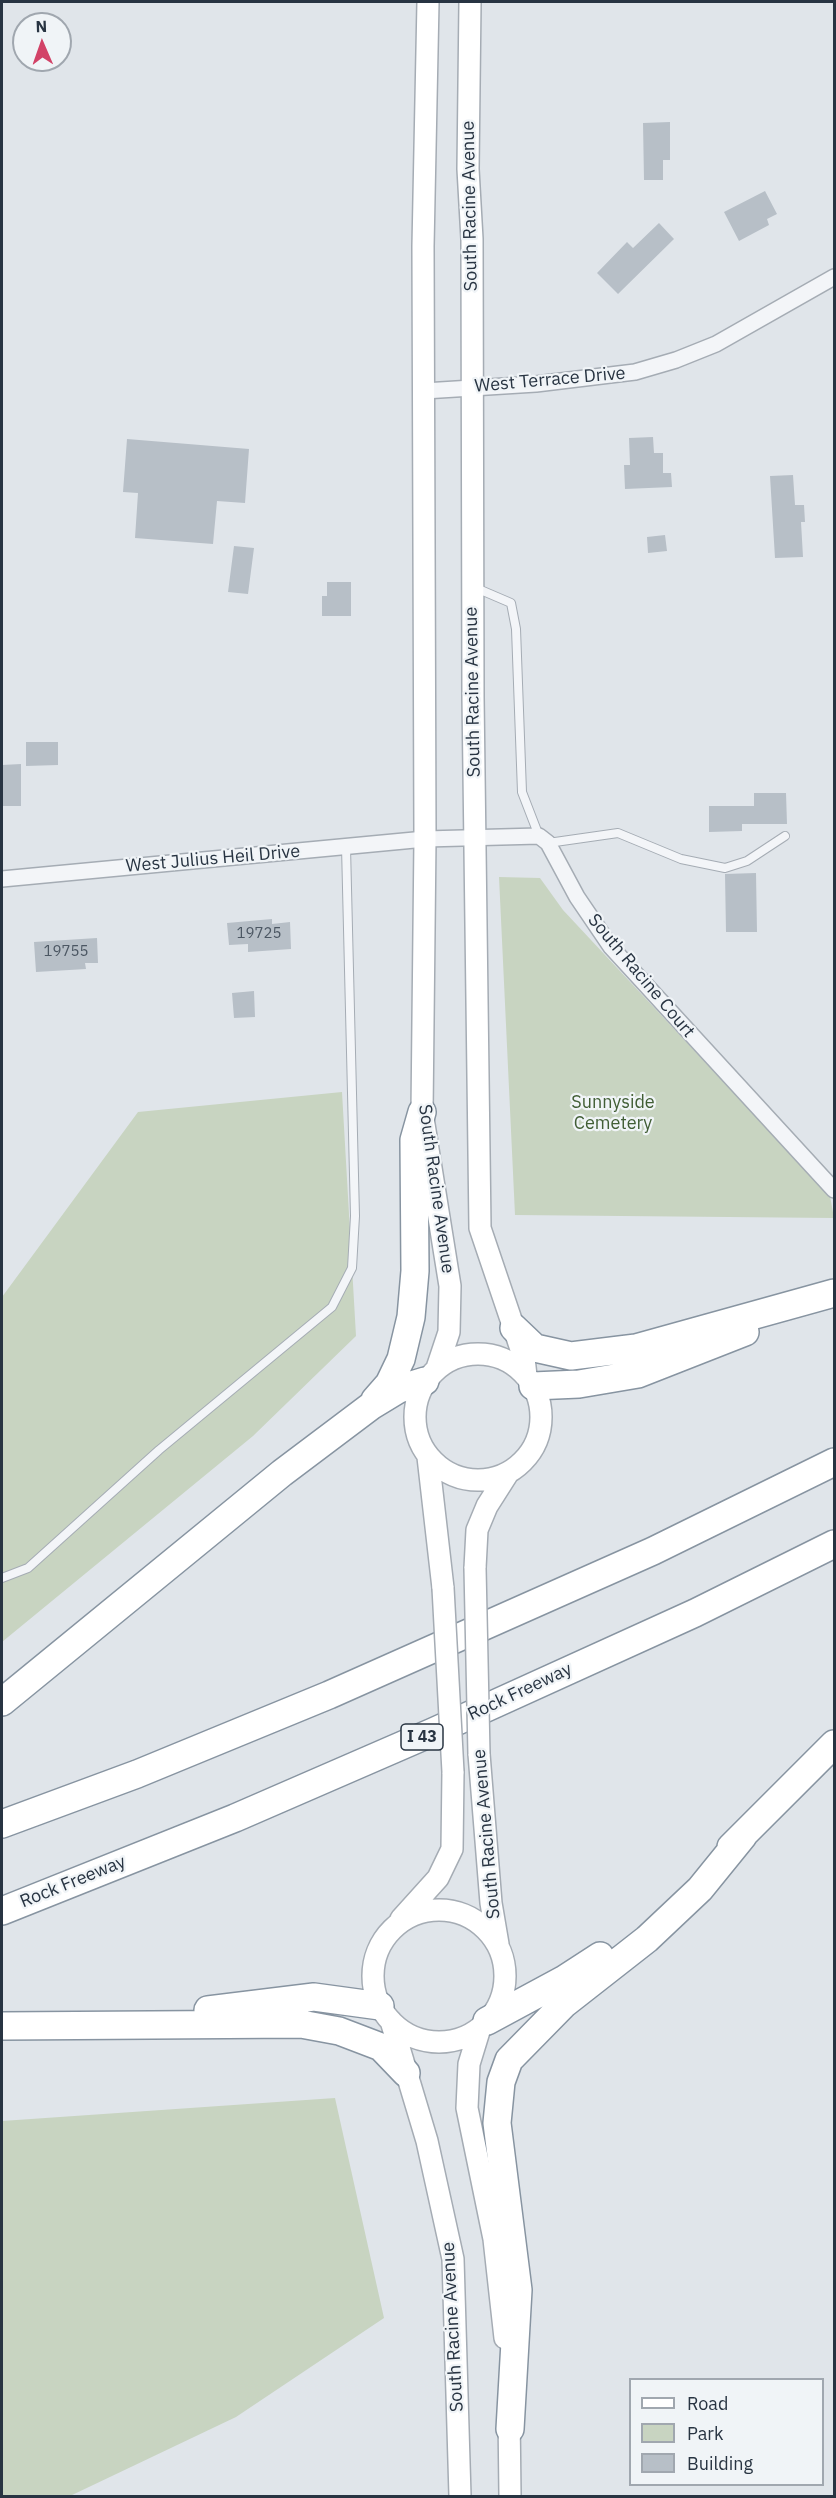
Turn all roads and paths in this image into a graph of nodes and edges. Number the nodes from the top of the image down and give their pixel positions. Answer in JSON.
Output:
{"nodes":[{"id":1,"x":428,"y":2,"type":"edge"},
{"id":2,"x":470,"y":2,"type":"edge"},
{"id":3,"x":834,"y":277,"type":"edge"},
{"id":4,"x":472,"y":388,"type":"junction"},
{"id":5,"x":424,"y":391,"type":"junction"},
{"id":6,"x":472,"y":587,"type":"junction"},
{"id":7,"x":785,"y":836,"type":"dead end"},
{"id":8,"x":475,"y":837,"type":"junction"},
{"id":9,"x":425,"y":839,"type":"junction"},
{"id":10,"x":543,"y":839,"type":"junction"},
{"id":11,"x":346,"y":847,"type":"junction"},
{"id":12,"x":2,"y":879,"type":"edge"},
{"id":13,"x":422,"y":1112,"type":"junction"},
{"id":14,"x":834,"y":1190,"type":"edge"},
{"id":15,"x":834,"y":1293,"type":"edge"},
{"id":16,"x":834,"y":1297,"type":"edge"},
{"id":17,"x":514,"y":1328,"type":"junction"},
{"id":18,"x":431,"y":1374,"type":"junction"},
{"id":19,"x":530,"y":1381,"type":"junction"},
{"id":20,"x":371,"y":1406,"type":"junction"},
{"id":21,"x":428,"y":1457,"type":"junction"},
{"id":22,"x":834,"y":1462,"type":"edge"},
{"id":23,"x":508,"y":1473,"type":"junction"},
{"id":24,"x":834,"y":1545,"type":"edge"},
{"id":25,"x":2,"y":1578,"type":"edge"},
{"id":26,"x":2,"y":1702,"type":"edge"},
{"id":27,"x":834,"y":1744,"type":"edge"},
{"id":28,"x":2,"y":1824,"type":"edge"},
{"id":29,"x":743,"y":1836,"type":"junction"},
{"id":30,"x":2,"y":1911,"type":"edge"},
{"id":31,"x":389,"y":1933,"type":"junction"},
{"id":32,"x":500,"y":1950,"type":"junction"},
{"id":33,"x":385,"y":2013,"type":"junction"},
{"id":34,"x":39,"y":2025,"type":"junction"},
{"id":35,"x":483,"y":2025,"type":"junction"},
{"id":36,"x":2,"y":2026,"type":"edge"},
{"id":37,"x":406,"y":2073,"type":"junction"},
{"id":38,"x":510,"y":2429,"type":"junction"},
{"id":39,"x":460,"y":2496,"type":"edge"},
{"id":40,"x":510,"y":2496,"type":"edge"}],
"edges":[{"from":1,"to":5,"type":"main road","name":"South Racine Avenue"},
{"from":2,"to":4,"type":"main road","name":"South Racine Avenue"},
{"from":3,"to":4,"type":"street","name":"West Terrace Drive"},
{"from":4,"to":5,"type":"street","name":"West Terrace Drive"},
{"from":4,"to":6,"type":"main road","name":"South Racine Avenue"},
{"from":5,"to":9,"type":"main road","name":"South Racine Avenue"},
{"from":6,"to":8,"type":"main road","name":"South Racine Avenue"},
{"from":6,"to":10,"type":"lane"},
{"from":7,"to":10,"type":"lane"},
{"from":8,"to":9,"type":"street"},
{"from":8,"to":10,"type":"street"},
{"from":8,"to":17,"type":"main road","name":"South Racine Avenue"},
{"from":9,"to":11,"type":"street","name":"West Julius Heil Drive"},
{"from":9,"to":13,"type":"main road","name":"South Racine Avenue"},
{"from":10,"to":14,"type":"street","name":"South Racine Court"},
{"from":11,"to":12,"type":"street","name":"West Julius Heil Drive"},
{"from":11,"to":25,"type":"lane"},
{"from":13,"to":18,"type":"main road","name":"South Racine Avenue"},
{"from":13,"to":20,"type":"highway"},
{"from":15,"to":17,"type":"highway"},
{"from":16,"to":19,"type":"highway"},
{"from":17,"to":19,"type":"main road","name":"South Racine Avenue"},
{"from":18,"to":19,"type":"main road"},
{"from":18,"to":20,"type":"highway"},
{"from":18,"to":21,"type":"main road"},
{"from":19,"to":23,"type":"main road"},
{"from":20,"to":26,"type":"highway"},
{"from":21,"to":23,"type":"main road"},
{"from":21,"to":31,"type":"main road","name":"South Racine Avenue","bridge":true},
{"from":22,"to":28,"type":"highway"},
{"from":23,"to":32,"type":"main road","name":"South Racine Avenue","bridge":true},
{"from":24,"to":30,"type":"highway","name":"Rock Freeway","number":"I 43"},
{"from":27,"to":29,"type":"highway"},
{"from":29,"to":35,"type":"highway"},
{"from":29,"to":38,"type":"highway"},
{"from":31,"to":32,"type":"main road"},
{"from":31,"to":33,"type":"main road"},
{"from":32,"to":35,"type":"main road"},
{"from":33,"to":34,"type":"highway"},
{"from":33,"to":35,"type":"main road"},
{"from":33,"to":37,"type":"main road","name":"South Racine Avenue"},
{"from":34,"to":36,"type":"highway"},
{"from":34,"to":37,"type":"highway"},
{"from":35,"to":38,"type":"main road"},
{"from":37,"to":39,"type":"main road","name":"South Racine Avenue"},
{"from":38,"to":40,"type":"main road"}]}
